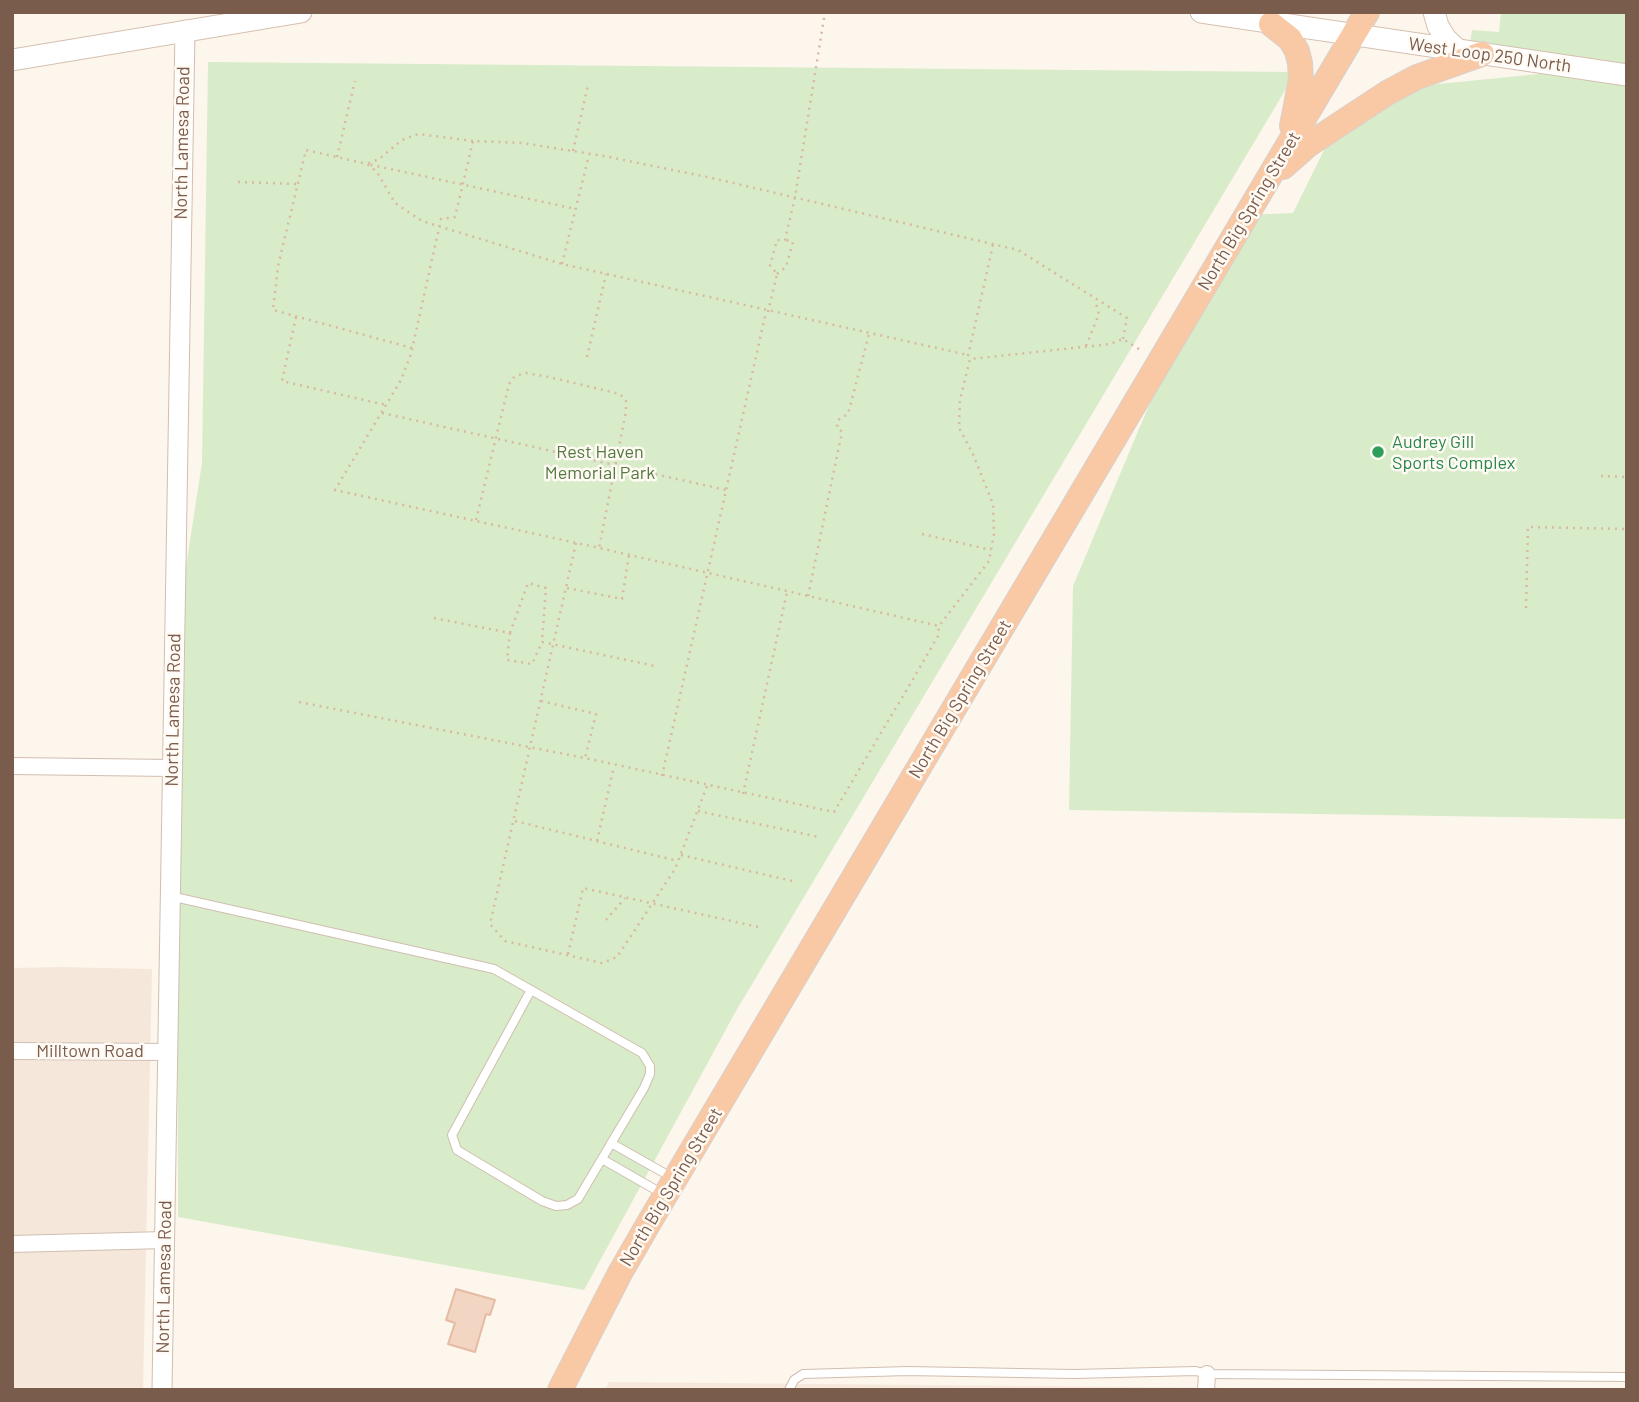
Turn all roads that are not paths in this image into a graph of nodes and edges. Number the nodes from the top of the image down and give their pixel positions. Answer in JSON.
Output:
{"nodes":[{"id":1,"x":301,"y":12,"type":"edge"},
{"id":2,"x":1200,"y":12,"type":"edge"},
{"id":3,"x":1296,"y":12,"type":"edge"},
{"id":4,"x":1367,"y":12,"type":"edge"},
{"id":5,"x":1434,"y":12,"type":"edge"},
{"id":6,"x":1266,"y":23,"type":"junction"},
{"id":7,"x":185,"y":30,"type":"junction"},
{"id":8,"x":1353,"y":36,"type":"junction"},
{"id":9,"x":1471,"y":52,"type":"junction"},
{"id":10,"x":12,"y":60,"type":"edge"},
{"id":11,"x":1627,"y":75,"type":"edge"},
{"id":12,"x":1287,"y":147,"type":"junction"},
{"id":13,"x":1269,"y":178,"type":"junction"},
{"id":14,"x":12,"y":766,"type":"edge"},
{"id":15,"x":173,"y":768,"type":"junction"},
{"id":16,"x":170,"y":896,"type":"junction"},
{"id":17,"x":531,"y":990,"type":"junction"},
{"id":18,"x":12,"y":1051,"type":"edge"},
{"id":19,"x":168,"y":1052,"type":"junction"},
{"id":20,"x":611,"y":1143,"type":"junction"},
{"id":21,"x":602,"y":1159,"type":"junction"},
{"id":22,"x":671,"y":1187,"type":"junction"},
{"id":23,"x":165,"y":1240,"type":"junction"},
{"id":24,"x":12,"y":1244,"type":"edge"},
{"id":25,"x":1627,"y":1377,"type":"edge"},
{"id":26,"x":1207,"y":1382,"type":"edge"},
{"id":27,"x":162,"y":1390,"type":"edge"},
{"id":28,"x":560,"y":1390,"type":"edge"},
{"id":29,"x":789,"y":1390,"type":"edge"}],
"edges":[{"from":1,"to":7,"type":"main road"},
{"from":2,"to":6,"type":"main road","name":"West Loop 250 North"},
{"from":3,"to":6,"type":"main road"},
{"from":4,"to":8,"type":"highway","name":"North Big Spring Street"},
{"from":5,"to":9,"type":"main road"},
{"from":6,"to":8,"type":"main road","name":"West Loop 250 North"},
{"from":6,"to":12,"type":"highway"},
{"from":7,"to":10,"type":"main road"},
{"from":7,"to":15,"type":"street","name":"North Lamesa Road"},
{"from":8,"to":9,"type":"main road","name":"West Loop 250 North"},
{"from":8,"to":12,"type":"highway","name":"North Big Spring Street"},
{"from":9,"to":11,"type":"main road","name":"West Loop 250 North"},
{"from":9,"to":13,"type":"highway"},
{"from":12,"to":13,"type":"highway","name":"North Big Spring Street"},
{"from":13,"to":22,"type":"highway","name":"North Big Spring Street"},
{"from":14,"to":15,"type":"street"},
{"from":15,"to":16,"type":"street","name":"North Lamesa Road"},
{"from":16,"to":17,"type":"lane"},
{"from":16,"to":19,"type":"street","name":"North Lamesa Road"},
{"from":17,"to":20,"type":"lane"},
{"from":17,"to":21,"type":"lane"},
{"from":18,"to":19,"type":"street","name":"Milltown Road"},
{"from":19,"to":23,"type":"street","name":"North Lamesa Road"},
{"from":20,"to":21,"type":"lane"},
{"from":20,"to":22,"type":"lane"},
{"from":21,"to":22,"type":"lane"},
{"from":22,"to":28,"type":"highway","name":"North Big Spring Street"},
{"from":23,"to":24,"type":"street"},
{"from":23,"to":27,"type":"street","name":"North Lamesa Road"},
{"from":25,"to":26,"type":"lane"},
{"from":26,"to":29,"type":"lane"}]}
